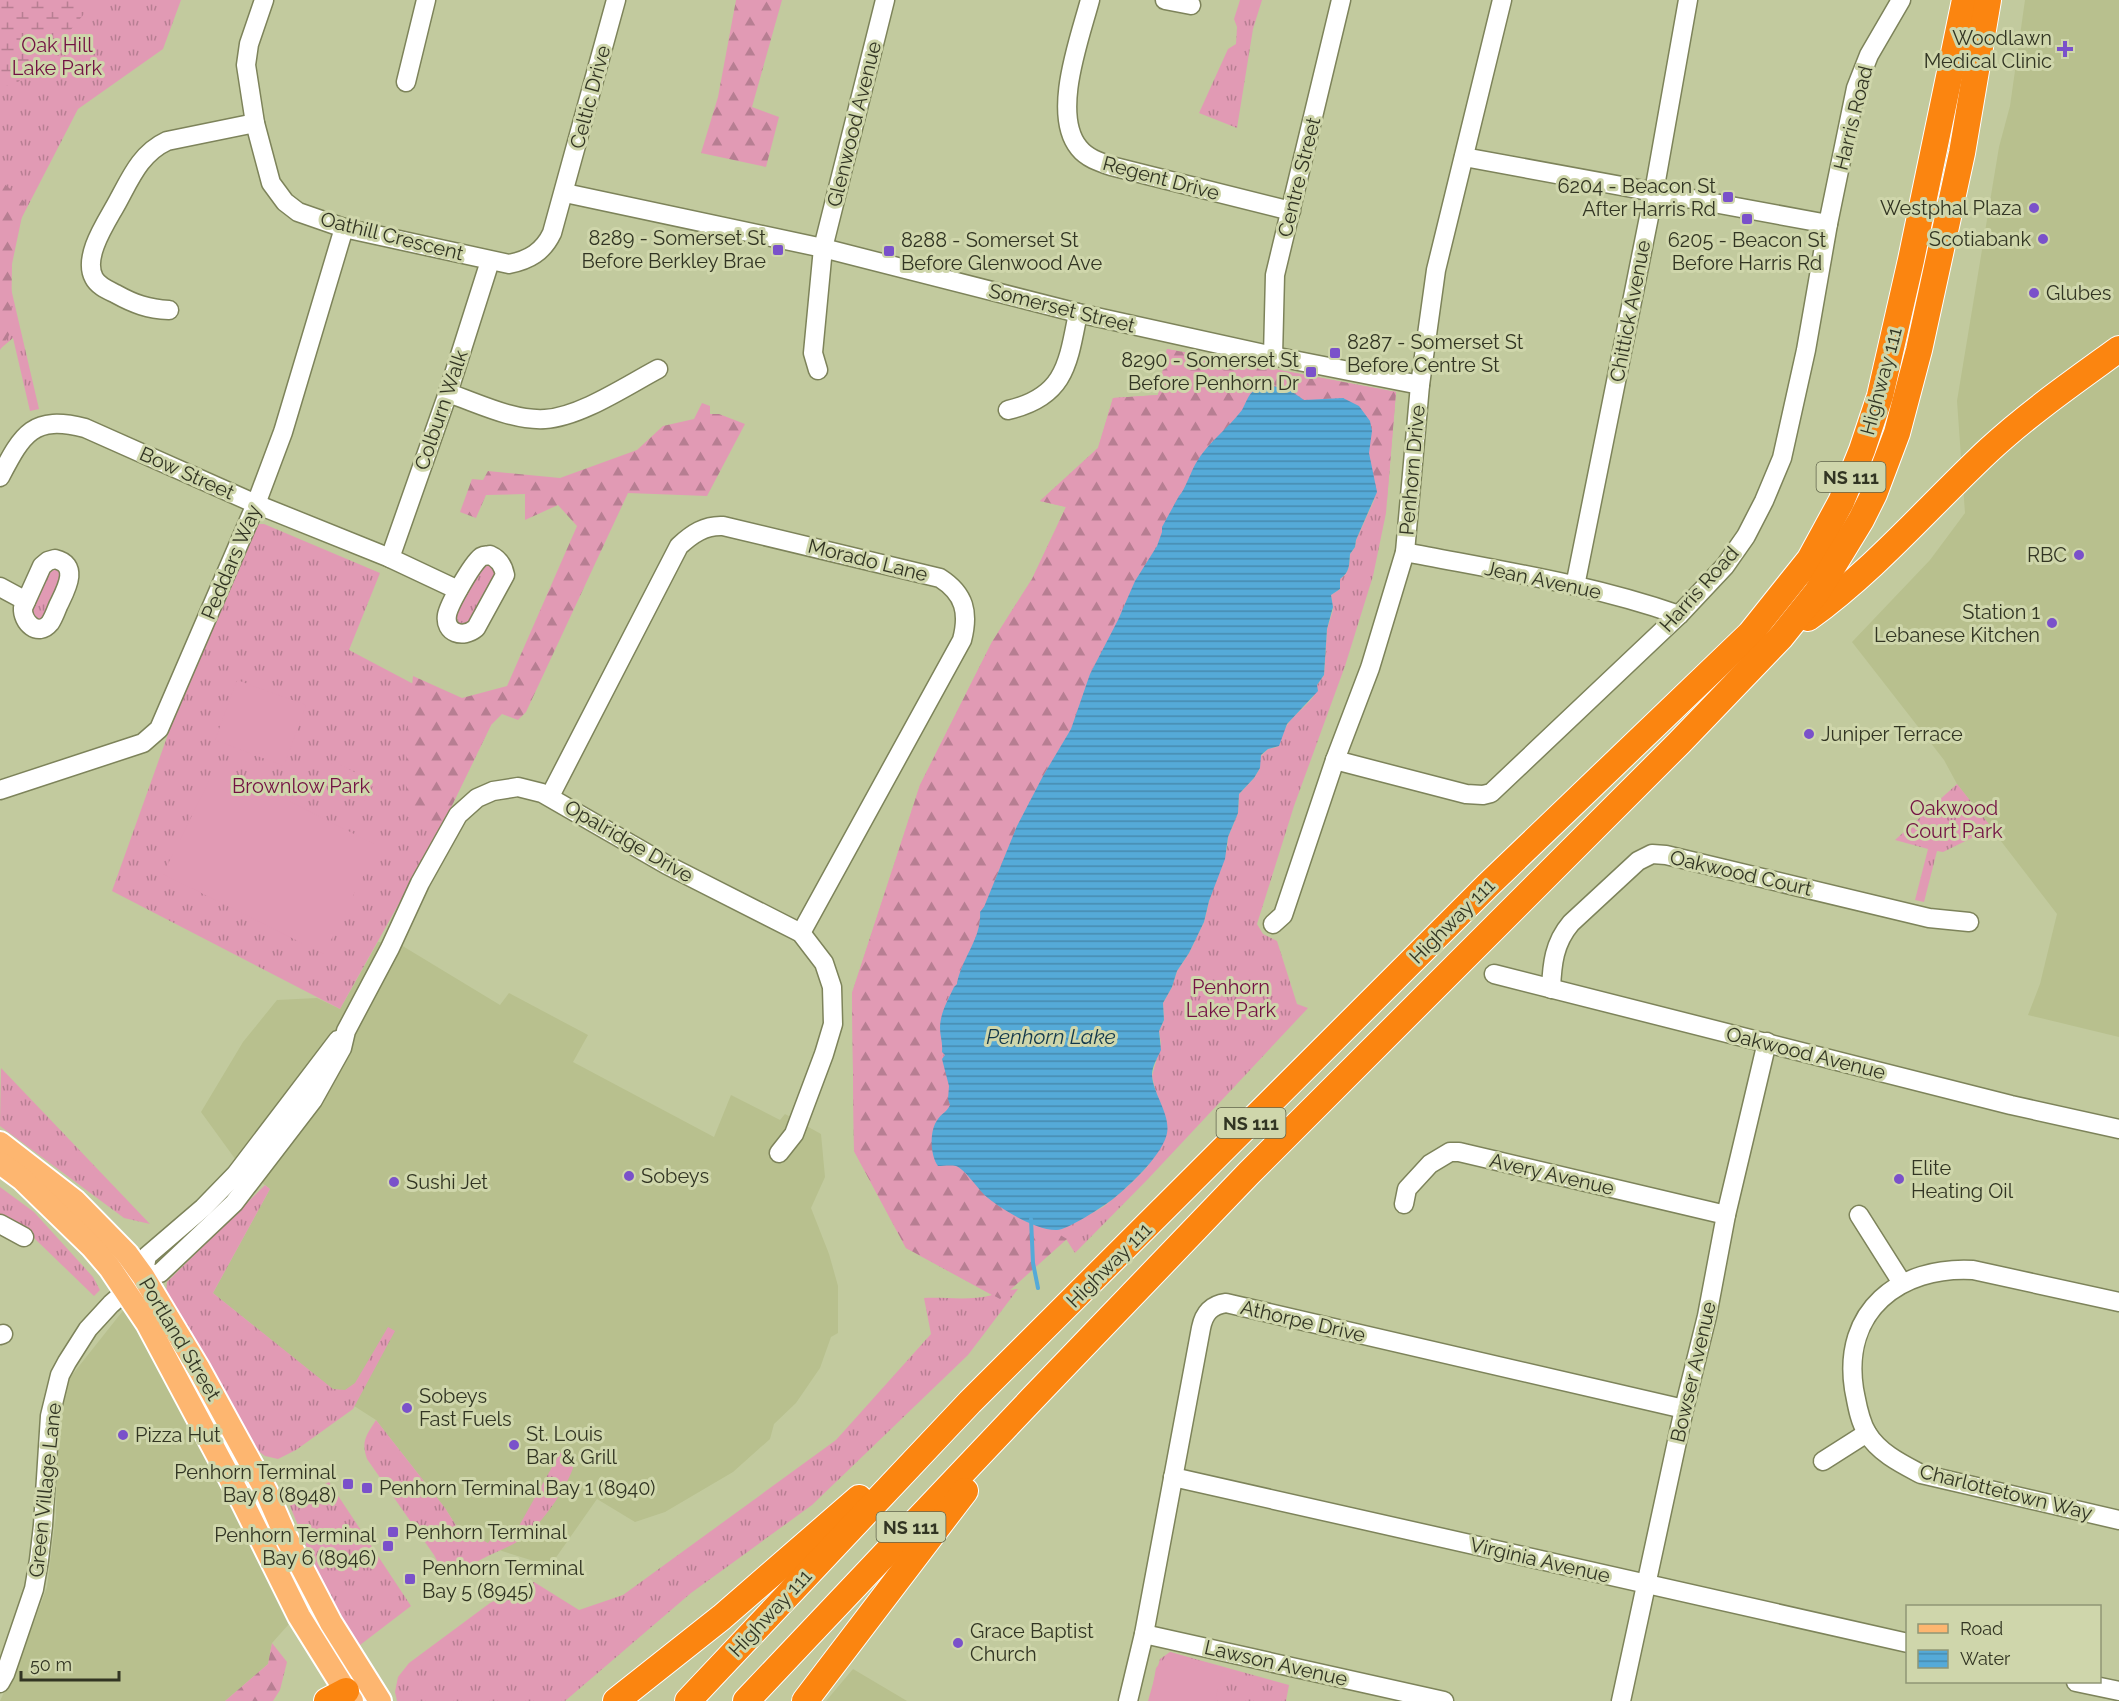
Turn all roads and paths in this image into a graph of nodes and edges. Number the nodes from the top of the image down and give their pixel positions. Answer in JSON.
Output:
{"nodes":[{"id":1,"x":264,"y":0,"type":"edge"},
{"id":2,"x":426,"y":0,"type":"edge"},
{"id":3,"x":616,"y":0,"type":"edge"},
{"id":4,"x":885,"y":0,"type":"edge"},
{"id":5,"x":1090,"y":0,"type":"edge"},
{"id":6,"x":1165,"y":0,"type":"edge"},
{"id":7,"x":1341,"y":0,"type":"edge"},
{"id":8,"x":1502,"y":0,"type":"edge"},
{"id":9,"x":1688,"y":0,"type":"edge"},
{"id":10,"x":1901,"y":0,"type":"edge"},
{"id":11,"x":1965,"y":0,"type":"edge"},
{"id":12,"x":1988,"y":0,"type":"edge"},
{"id":13,"x":1999,"y":0,"type":"edge"},
{"id":14,"x":1191,"y":5,"type":"dead end"},
{"id":15,"x":406,"y":82,"type":"dead end"},
{"id":16,"x":255,"y":123,"type":"junction"},
{"id":17,"x":1962,"y":153,"type":"junction"},
{"id":18,"x":1464,"y":157,"type":"junction"},
{"id":19,"x":1654,"y":192,"type":"junction"},
{"id":20,"x":565,"y":193,"type":"junction"},
{"id":21,"x":1291,"y":211,"type":"junction"},
{"id":22,"x":1828,"y":224,"type":"junction"},
{"id":23,"x":344,"y":228,"type":"junction"},
{"id":24,"x":823,"y":248,"type":"junction"},
{"id":25,"x":490,"y":261,"type":"junction"},
{"id":26,"x":169,"y":310,"type":"dead end"},
{"id":27,"x":1078,"y":314,"type":"junction"},
{"id":28,"x":2119,"y":349,"type":"edge"},
{"id":29,"x":1273,"y":356,"type":"junction"},
{"id":30,"x":658,"y":369,"type":"dead end"},
{"id":31,"x":818,"y":370,"type":"dead end"},
{"id":32,"x":1420,"y":385,"type":"junction"},
{"id":33,"x":448,"y":393,"type":"junction"},
{"id":34,"x":1008,"y":410,"type":"dead end"},
{"id":35,"x":0,"y":477,"type":"edge"},
{"id":36,"x":256,"y":504,"type":"junction"},
{"id":37,"x":1405,"y":552,"type":"junction"},
{"id":38,"x":390,"y":558,"type":"junction"},
{"id":39,"x":1575,"y":586,"type":"junction"},
{"id":40,"x":0,"y":587,"type":"edge"},
{"id":41,"x":458,"y":590,"type":"dead end"},
{"id":42,"x":26,"y":601,"type":"dead end"},
{"id":43,"x":1679,"y":615,"type":"junction"},
{"id":44,"x":1781,"y":637,"type":"junction"},
{"id":45,"x":1335,"y":760,"type":"junction"},
{"id":46,"x":0,"y":790,"type":"edge"},
{"id":47,"x":550,"y":796,"type":"junction"},
{"id":48,"x":1969,"y":922,"type":"dead end"},
{"id":49,"x":1273,"y":924,"type":"dead end"},
{"id":50,"x":801,"y":933,"type":"junction"},
{"id":51,"x":1494,"y":974,"type":"dead end"},
{"id":52,"x":1551,"y":989,"type":"junction"},
{"id":53,"x":1767,"y":1042,"type":"junction"},
{"id":54,"x":2119,"y":1129,"type":"edge"},
{"id":55,"x":0,"y":1143,"type":"edge"},
{"id":56,"x":779,"y":1153,"type":"dead end"},
{"id":57,"x":0,"y":1163,"type":"edge"},
{"id":58,"x":1404,"y":1204,"type":"dead end"},
{"id":59,"x":1726,"y":1215,"type":"junction"},
{"id":60,"x":1859,"y":1215,"type":"dead end"},
{"id":61,"x":0,"y":1224,"type":"edge"},
{"id":62,"x":24,"y":1237,"type":"dead end"},
{"id":63,"x":135,"y":1283,"type":"junction"},
{"id":64,"x":1902,"y":1283,"type":"junction"},
{"id":65,"x":2119,"y":1302,"type":"edge"},
{"id":66,"x":1076,"y":1353,"type":"junction"},
{"id":67,"x":970,"y":1402,"type":"junction"},
{"id":68,"x":1684,"y":1409,"type":"junction"},
{"id":69,"x":1867,"y":1433,"type":"junction"},
{"id":70,"x":1822,"y":1461,"type":"dead end"},
{"id":71,"x":1173,"y":1477,"type":"junction"},
{"id":72,"x":2119,"y":1520,"type":"edge"},
{"id":73,"x":1647,"y":1584,"type":"junction"},
{"id":74,"x":1144,"y":1634,"type":"junction"},
{"id":75,"x":1906,"y":1643,"type":"edge"},
{"id":76,"x":0,"y":1683,"type":"edge"},
{"id":77,"x":2081,"y":1683,"type":"edge"},
{"id":78,"x":2119,"y":1691,"type":"edge"},
{"id":79,"x":348,"y":1693,"type":"edge"},
{"id":80,"x":380,"y":1701,"type":"edge"},
{"id":81,"x":616,"y":1701,"type":"edge"},
{"id":82,"x":688,"y":1701,"type":"edge"},
{"id":83,"x":746,"y":1701,"type":"edge"},
{"id":84,"x":805,"y":1701,"type":"edge"},
{"id":85,"x":1128,"y":1701,"type":"edge"},
{"id":86,"x":1444,"y":1701,"type":"edge"},
{"id":87,"x":1621,"y":1701,"type":"edge"}],
"edges":[{"from":1,"to":16,"type":"street","name":"Oathill Crescent"},
{"from":2,"to":15,"type":"street"},
{"from":3,"to":20,"type":"street","name":"Celtic Drive"},
{"from":4,"to":24,"type":"street","name":"Glenwood Avenue"},
{"from":5,"to":21,"type":"street","name":"Regent Drive"},
{"from":6,"to":14,"type":"street"},
{"from":7,"to":21,"type":"street","name":"Centre Street"},
{"from":8,"to":18,"type":"street","name":"Penhorn Drive"},
{"from":9,"to":19,"type":"street","name":"Chittick Avenue"},
{"from":10,"to":22,"type":"street","name":"Harris Road"},
{"from":11,"to":67,"type":"highway","name":"Highway 111","number":"NS 111"},
{"from":12,"to":17,"type":"highway","name":"Highway 111","number":"NS 111"},
{"from":13,"to":17,"type":"highway"},
{"from":16,"to":23,"type":"street","name":"Oathill Crescent"},
{"from":16,"to":26,"type":"street"},
{"from":17,"to":44,"type":"highway","name":"Highway 111","number":"NS 111"},
{"from":18,"to":19,"type":"street"},
{"from":18,"to":32,"type":"street","name":"Penhorn Drive"},
{"from":19,"to":22,"type":"street"},
{"from":19,"to":39,"type":"street","name":"Chittick Avenue"},
{"from":20,"to":24,"type":"street","name":"Somerset Street"},
{"from":20,"to":25,"type":"street","name":"Oathill Crescent"},
{"from":21,"to":29,"type":"street","name":"Centre Street"},
{"from":22,"to":43,"type":"street","name":"Harris Road"},
{"from":23,"to":25,"type":"street","name":"Oathill Crescent"},
{"from":23,"to":36,"type":"street","name":"Peddars Way"},
{"from":24,"to":27,"type":"street","name":"Somerset Street"},
{"from":24,"to":31,"type":"street","name":"Glenwood Avenue"},
{"from":25,"to":33,"type":"street","name":"Colburn Walk"},
{"from":27,"to":29,"type":"street","name":"Somerset Street"},
{"from":27,"to":34,"type":"street"},
{"from":28,"to":44,"type":"highway"},
{"from":29,"to":32,"type":"street","name":"Somerset Street"},
{"from":30,"to":33,"type":"street"},
{"from":32,"to":37,"type":"street","name":"Penhorn Drive"},
{"from":33,"to":38,"type":"street","name":"Colburn Walk"},
{"from":35,"to":36,"type":"street","name":"Bow Street"},
{"from":36,"to":38,"type":"street","name":"Bow Street"},
{"from":36,"to":46,"type":"street","name":"Peddars Way"},
{"from":37,"to":39,"type":"street","name":"Jean Avenue"},
{"from":37,"to":45,"type":"street","name":"Penhorn Drive"},
{"from":38,"to":41,"type":"street","name":"Bow Street"},
{"from":39,"to":43,"type":"street","name":"Jean Avenue"},
{"from":40,"to":42,"type":"street"},
{"from":43,"to":45,"type":"street","name":"Harris Road"},
{"from":44,"to":66,"type":"highway","name":"Highway 111","number":"NS 111"},
{"from":45,"to":49,"type":"street","name":"Penhorn Drive"},
{"from":47,"to":50,"type":"street","name":"Opalridge Drive"},
{"from":47,"to":50,"type":"street","name":"Morado Lane"},
{"from":47,"to":63,"type":"street","name":"Opalridge Drive"},
{"from":48,"to":52,"type":"street","name":"Oakwood Court"},
{"from":50,"to":56,"type":"street","name":"Opalridge Drive"},
{"from":51,"to":52,"type":"street","name":"Oakwood Avenue"},
{"from":52,"to":53,"type":"street","name":"Oakwood Avenue"},
{"from":53,"to":54,"type":"street","name":"Oakwood Avenue"},
{"from":53,"to":59,"type":"street","name":"Bowser Avenue"},
{"from":55,"to":63,"type":"main road","name":"Portland Street"},
{"from":57,"to":63,"type":"main road","name":"Portland Street"},
{"from":58,"to":59,"type":"street","name":"Avery Avenue"},
{"from":59,"to":68,"type":"street","name":"Bowser Avenue"},
{"from":60,"to":64,"type":"street"},
{"from":61,"to":62,"type":"street"},
{"from":63,"to":76,"type":"street","name":"Green Village Lane"},
{"from":63,"to":79,"type":"main road","name":"Portland Street"},
{"from":64,"to":65,"type":"street","name":"Charlottetown Way"},
{"from":64,"to":69,"type":"street","name":"Charlottetown Way"},
{"from":66,"to":83,"type":"highway","name":"Highway 111","number":"NS 111"},
{"from":66,"to":84,"type":"highway"},
{"from":67,"to":81,"type":"highway"},
{"from":67,"to":82,"type":"highway","name":"Highway 111","number":"NS 111"},
{"from":68,"to":71,"type":"street","name":"Athorpe Drive"},
{"from":68,"to":73,"type":"street","name":"Bowser Avenue"},
{"from":69,"to":70,"type":"street"},
{"from":69,"to":72,"type":"street","name":"Charlottetown Way"},
{"from":71,"to":73,"type":"street","name":"Virginia Avenue"},
{"from":71,"to":74,"type":"street","name":"Athorpe Drive"},
{"from":73,"to":75,"type":"street","name":"Virginia Avenue"},
{"from":73,"to":87,"type":"street","name":"Bowser Avenue"},
{"from":74,"to":85,"type":"street","name":"Athorpe Drive"},
{"from":74,"to":86,"type":"street","name":"Lawson Avenue"},
{"from":77,"to":78,"type":"street"},
{"from":79,"to":80,"type":"main road","name":"Portland Street"}]}
